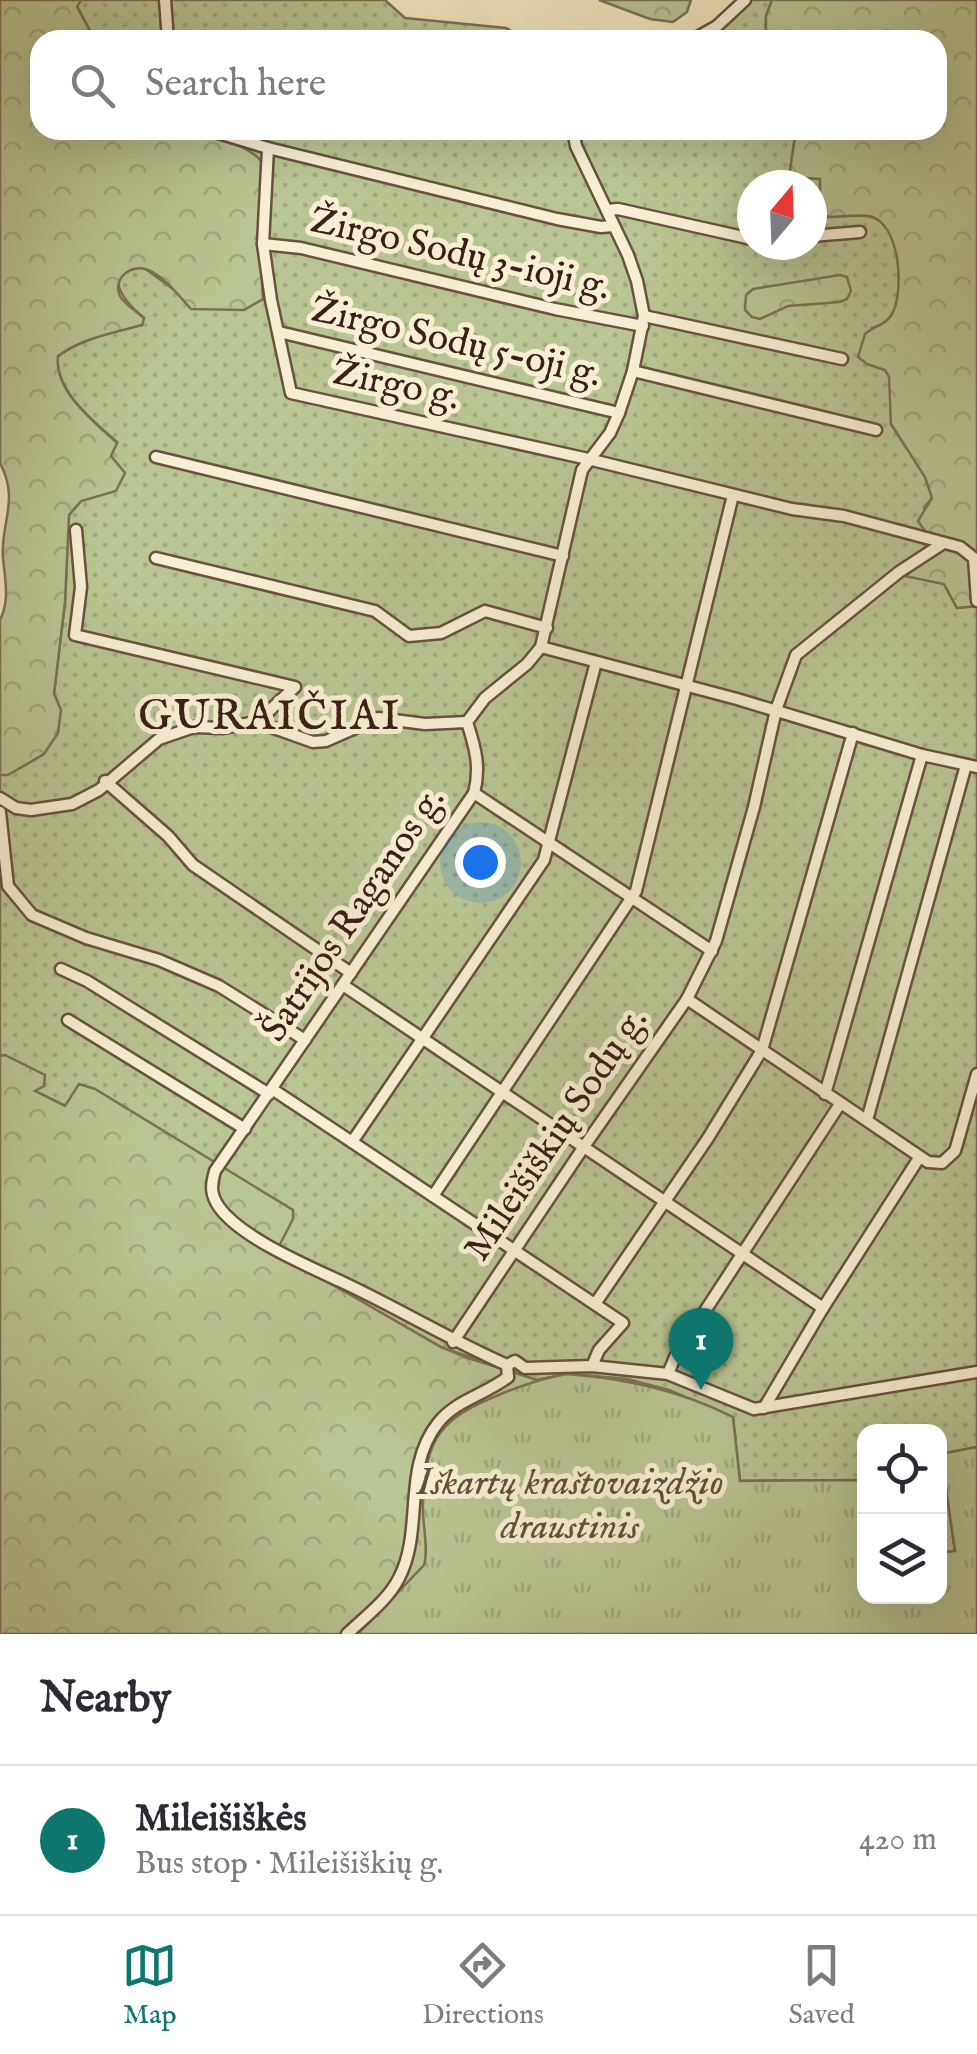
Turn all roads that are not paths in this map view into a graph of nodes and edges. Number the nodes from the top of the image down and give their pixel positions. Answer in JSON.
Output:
{"nodes":[{"id":1,"x":164,"y":0,"type":"edge"},
{"id":2,"x":745,"y":0,"type":"edge"},
{"id":3,"x":167,"y":30,"type":"edge"},
{"id":4,"x":710,"y":30,"type":"edge"},
{"id":5,"x":241,"y":140,"type":"edge"},
{"id":6,"x":576,"y":140,"type":"edge"},
{"id":7,"x":268,"y":148,"type":"junction"},
{"id":8,"x":608,"y":210,"type":"junction"},
{"id":9,"x":614,"y":226,"type":"junction"},
{"id":10,"x":860,"y":232,"type":"dead end"},
{"id":11,"x":827,"y":235,"type":"edge"},
{"id":12,"x":737,"y":236,"type":"edge"},
{"id":13,"x":263,"y":244,"type":"junction"},
{"id":14,"x":644,"y":321,"type":"junction"},
{"id":15,"x":279,"y":332,"type":"junction"},
{"id":16,"x":842,"y":359,"type":"dead end"},
{"id":17,"x":634,"y":371,"type":"junction"},
{"id":18,"x":619,"y":413,"type":"junction"},
{"id":19,"x":876,"y":430,"type":"dead end"},
{"id":20,"x":156,"y":457,"type":"dead end"},
{"id":21,"x":588,"y":458,"type":"junction"},
{"id":22,"x":733,"y":495,"type":"junction"},
{"id":23,"x":76,"y":530,"type":"dead end"},
{"id":24,"x":942,"y":544,"type":"junction"},
{"id":25,"x":563,"y":556,"type":"junction"},
{"id":26,"x":156,"y":558,"type":"dead end"},
{"id":27,"x":977,"y":600,"type":"edge"},
{"id":28,"x":547,"y":628,"type":"junction"},
{"id":29,"x":541,"y":646,"type":"junction"},
{"id":30,"x":596,"y":662,"type":"junction"},
{"id":31,"x":684,"y":686,"type":"junction"},
{"id":32,"x":776,"y":710,"type":"junction"},
{"id":33,"x":257,"y":722,"type":"junction"},
{"id":34,"x":467,"y":722,"type":"junction"},
{"id":35,"x":853,"y":734,"type":"junction"},
{"id":36,"x":922,"y":755,"type":"junction"},
{"id":37,"x":972,"y":766,"type":"edge"},
{"id":38,"x":105,"y":781,"type":"junction"},
{"id":39,"x":474,"y":793,"type":"junction"},
{"id":40,"x":0,"y":798,"type":"edge"},
{"id":41,"x":0,"y":812,"type":"edge"},
{"id":42,"x":548,"y":845,"type":"junction"},
{"id":43,"x":632,"y":901,"type":"junction"},
{"id":44,"x":712,"y":952,"type":"junction"},
{"id":45,"x":61,"y":969,"type":"dead end"},
{"id":46,"x":351,"y":974,"type":"junction"},
{"id":47,"x":343,"y":985,"type":"junction"},
{"id":48,"x":687,"y":999,"type":"junction"},
{"id":49,"x":68,"y":1020,"type":"dead end"},
{"id":50,"x":421,"y":1039,"type":"junction"},
{"id":51,"x":305,"y":1040,"type":"junction"},
{"id":52,"x":762,"y":1050,"type":"junction"},
{"id":53,"x":977,"y":1074,"type":"edge"},
{"id":54,"x":270,"y":1091,"type":"junction"},
{"id":55,"x":501,"y":1094,"type":"junction"},
{"id":56,"x":825,"y":1094,"type":"junction"},
{"id":57,"x":840,"y":1104,"type":"junction"},
{"id":58,"x":867,"y":1120,"type":"junction"},
{"id":59,"x":245,"y":1129,"type":"junction"},
{"id":60,"x":352,"y":1142,"type":"junction"},
{"id":61,"x":582,"y":1148,"type":"junction"},
{"id":62,"x":919,"y":1158,"type":"junction"},
{"id":63,"x":433,"y":1196,"type":"junction"},
{"id":64,"x":662,"y":1201,"type":"junction"},
{"id":65,"x":513,"y":1251,"type":"junction"},
{"id":66,"x":744,"y":1255,"type":"junction"},
{"id":67,"x":595,"y":1304,"type":"junction"},
{"id":68,"x":823,"y":1308,"type":"junction"},
{"id":69,"x":453,"y":1342,"type":"junction"},
{"id":70,"x":592,"y":1366,"type":"junction"},
{"id":71,"x":507,"y":1371,"type":"junction"},
{"id":72,"x":977,"y":1372,"type":"edge"},
{"id":73,"x":668,"y":1374,"type":"junction"},
{"id":74,"x":764,"y":1408,"type":"junction"},
{"id":75,"x":347,"y":1634,"type":"edge"}],
"edges":[{"from":1,"to":3,"type":"street"},
{"from":2,"to":4,"type":"street"},
{"from":5,"to":7,"type":"street"},
{"from":6,"to":8,"type":"street"},
{"from":7,"to":9,"type":"street"},
{"from":7,"to":13,"type":"street","name":"Žirgo g."},
{"from":8,"to":9,"type":"street"},
{"from":8,"to":12,"type":"street"},
{"from":9,"to":14,"type":"street"},
{"from":10,"to":11,"type":"street"},
{"from":13,"to":14,"type":"street","name":"Žirgo Sodų 3-ioji g."},
{"from":13,"to":15,"type":"street","name":"Žirgo g."},
{"from":14,"to":16,"type":"street","name":"Žirgo Sodų 3-ioji g."},
{"from":14,"to":17,"type":"street"},
{"from":15,"to":18,"type":"street","name":"Žirgo Sodų 5-oji g."},
{"from":15,"to":21,"type":"street","name":"Žirgo g."},
{"from":17,"to":18,"type":"street"},
{"from":17,"to":19,"type":"street"},
{"from":18,"to":21,"type":"street"},
{"from":20,"to":25,"type":"street"},
{"from":21,"to":22,"type":"street","name":"Žirgo g."},
{"from":21,"to":25,"type":"street"},
{"from":22,"to":24,"type":"street","name":"Žirgo g."},
{"from":22,"to":31,"type":"street"},
{"from":23,"to":33,"type":"street"},
{"from":24,"to":27,"type":"street","name":"Žirgo g."},
{"from":24,"to":32,"type":"street"},
{"from":25,"to":28,"type":"street"},
{"from":26,"to":28,"type":"street"},
{"from":28,"to":29,"type":"street"},
{"from":29,"to":30,"type":"street"},
{"from":29,"to":34,"type":"street"},
{"from":30,"to":31,"type":"street"},
{"from":30,"to":42,"type":"street"},
{"from":31,"to":32,"type":"street"},
{"from":31,"to":43,"type":"street"},
{"from":32,"to":35,"type":"street"},
{"from":32,"to":44,"type":"street"},
{"from":33,"to":34,"type":"street"},
{"from":33,"to":38,"type":"street"},
{"from":34,"to":39,"type":"street","name":"Šatrijos Raganos g."},
{"from":35,"to":36,"type":"street"},
{"from":35,"to":52,"type":"street"},
{"from":36,"to":37,"type":"street"},
{"from":36,"to":56,"type":"street"},
{"from":37,"to":58,"type":"street"},
{"from":38,"to":40,"type":"street"},
{"from":38,"to":46,"type":"street"},
{"from":39,"to":42,"type":"street"},
{"from":39,"to":46,"type":"street","name":"Šatrijos Raganos g."},
{"from":41,"to":51,"type":"street"},
{"from":42,"to":43,"type":"street"},
{"from":42,"to":50,"type":"street"},
{"from":43,"to":44,"type":"street"},
{"from":43,"to":55,"type":"street"},
{"from":44,"to":48,"type":"street"},
{"from":45,"to":54,"type":"street"},
{"from":46,"to":47,"type":"street","name":"Šatrijos Raganos g."},
{"from":47,"to":50,"type":"street"},
{"from":47,"to":51,"type":"street","name":"Šatrijos Raganos g."},
{"from":48,"to":52,"type":"street","name":"Mileišiškių Sodų g."},
{"from":48,"to":61,"type":"street","name":"Mileišiškių Sodų g."},
{"from":49,"to":59,"type":"street"},
{"from":50,"to":55,"type":"street"},
{"from":50,"to":60,"type":"street"},
{"from":51,"to":54,"type":"street","name":"Šatrijos Raganos g."},
{"from":52,"to":56,"type":"street","name":"Mileišiškių Sodų g."},
{"from":52,"to":64,"type":"street"},
{"from":53,"to":62,"type":"street"},
{"from":54,"to":59,"type":"street","name":"Šatrijos Raganos g."},
{"from":54,"to":60,"type":"street"},
{"from":55,"to":61,"type":"street"},
{"from":55,"to":63,"type":"street"},
{"from":56,"to":57,"type":"street","name":"Mileišiškių Sodų g."},
{"from":57,"to":58,"type":"street","name":"Mileišiškių Sodų g."},
{"from":57,"to":66,"type":"street"},
{"from":58,"to":62,"type":"street","name":"Mileišiškių Sodų g."},
{"from":59,"to":69,"type":"street","name":"Šatrijos Raganos g."},
{"from":60,"to":63,"type":"street"},
{"from":61,"to":64,"type":"street"},
{"from":61,"to":65,"type":"street","name":"Mileišiškių Sodų g."},
{"from":62,"to":68,"type":"street"},
{"from":63,"to":65,"type":"street"},
{"from":64,"to":66,"type":"street"},
{"from":64,"to":67,"type":"street"},
{"from":65,"to":67,"type":"street"},
{"from":65,"to":69,"type":"street","name":"Mileišiškių Sodų g."},
{"from":66,"to":68,"type":"street"},
{"from":66,"to":73,"type":"street"},
{"from":67,"to":70,"type":"street"},
{"from":68,"to":74,"type":"street"},
{"from":69,"to":71,"type":"street","name":"Šatrijos Raganos g."},
{"from":70,"to":71,"type":"street"},
{"from":70,"to":73,"type":"street"},
{"from":71,"to":75,"type":"street"},
{"from":72,"to":74,"type":"street"},
{"from":73,"to":74,"type":"street"}]}
